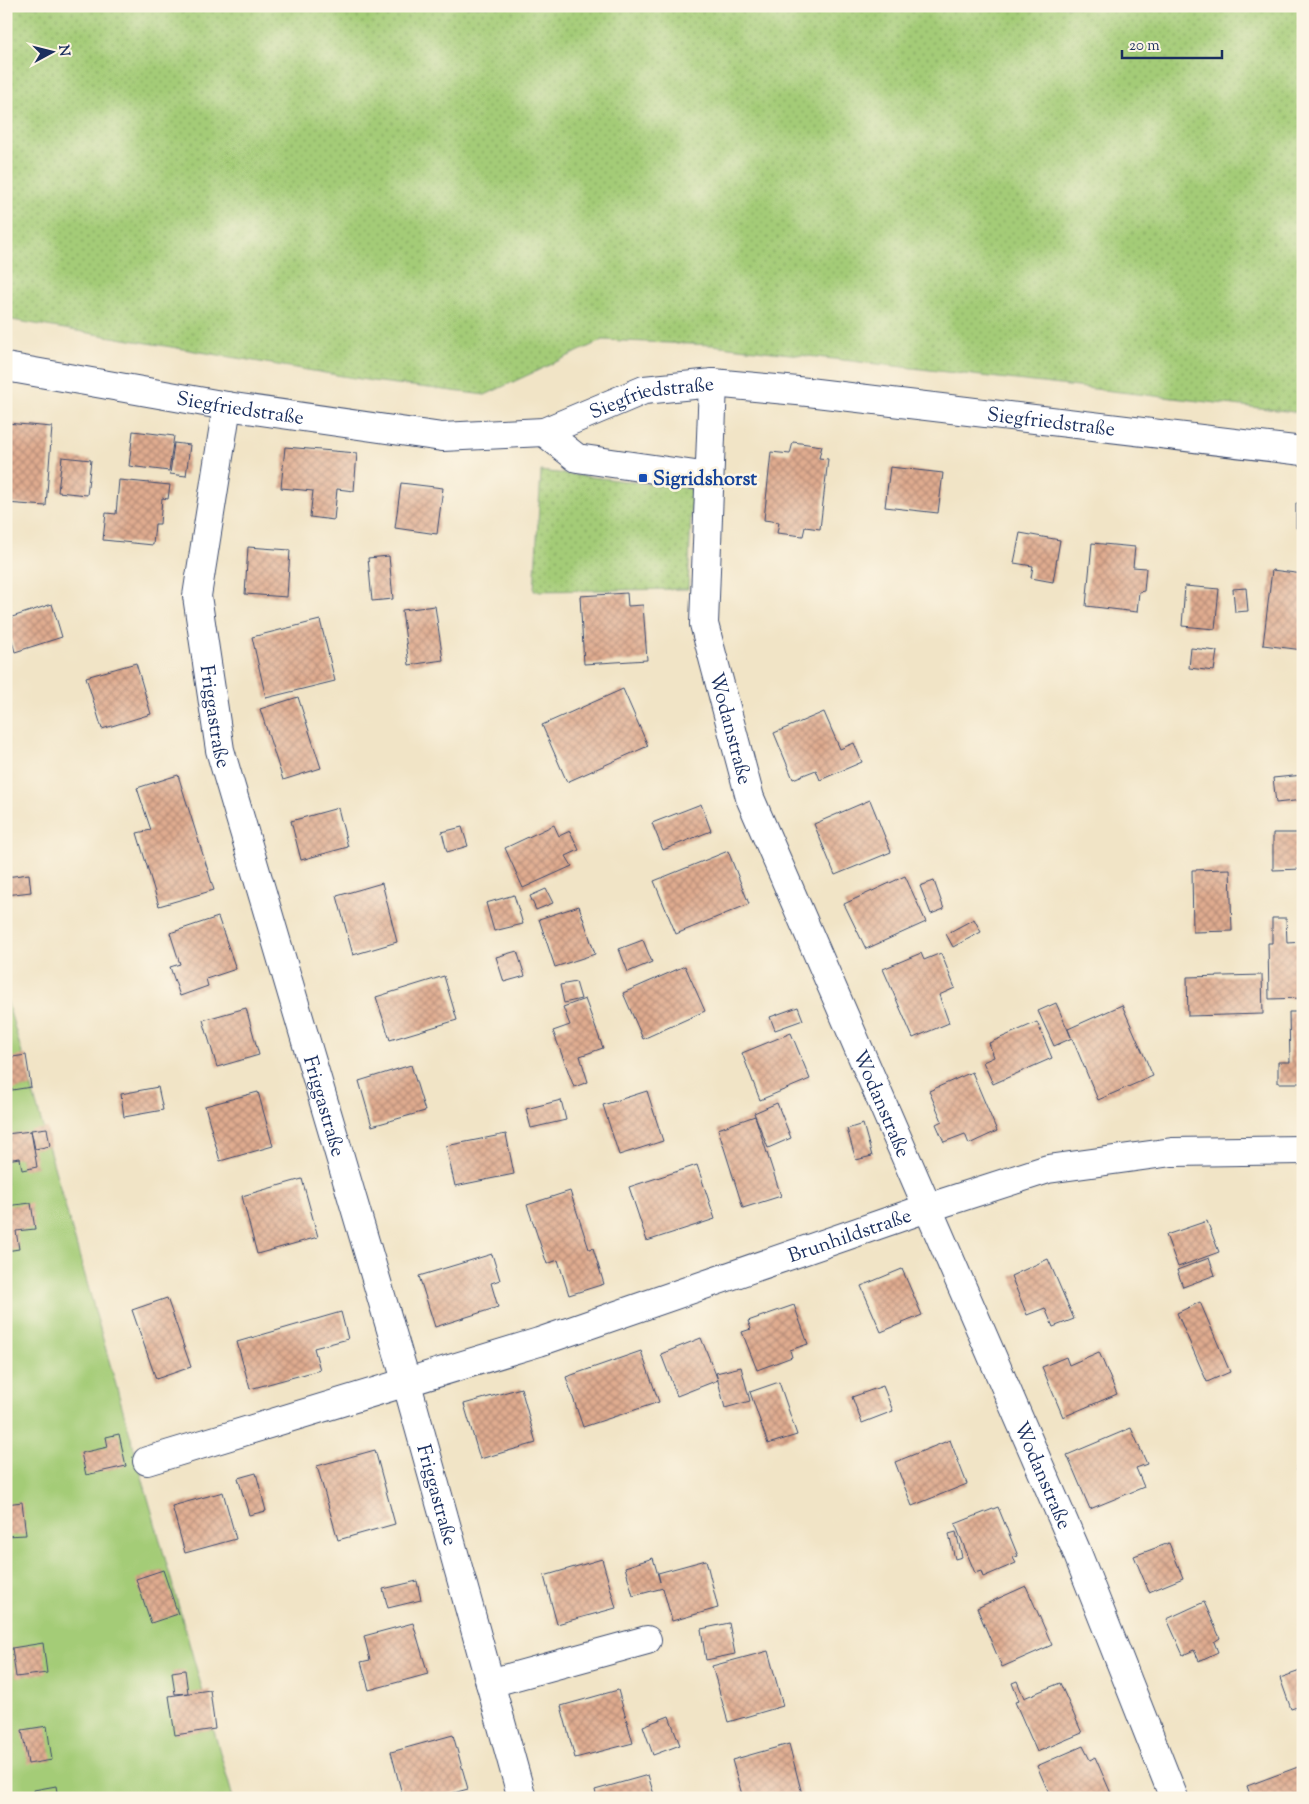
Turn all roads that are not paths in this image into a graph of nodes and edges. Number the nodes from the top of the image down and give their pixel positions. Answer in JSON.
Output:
{"nodes":[{"id":1,"x":6,"y":367,"type":"edge"},
{"id":2,"x":713,"y":383,"type":"junction"},
{"id":3,"x":227,"y":406,"type":"junction"},
{"id":4,"x":544,"y":432,"type":"junction"},
{"id":5,"x":1303,"y":451,"type":"edge"},
{"id":6,"x":709,"y":477,"type":"junction"},
{"id":7,"x":1303,"y":1150,"type":"edge"},
{"id":8,"x":927,"y":1208,"type":"junction"},
{"id":9,"x":407,"y":1384,"type":"junction"},
{"id":10,"x":147,"y":1461,"type":"dead end"},
{"id":11,"x":647,"y":1640,"type":"dead end"},
{"id":12,"x":490,"y":1683,"type":"junction"},
{"id":13,"x":522,"y":1798,"type":"edge"},
{"id":14,"x":1174,"y":1798,"type":"edge"}],
"edges":[{"from":1,"to":3,"type":"street","name":"Siegfriedstraße"},
{"from":2,"to":4,"type":"street","name":"Siegfriedstraße"},
{"from":2,"to":5,"type":"street","name":"Siegfriedstraße"},
{"from":2,"to":6,"type":"street","name":"Wodanstraße"},
{"from":3,"to":4,"type":"street","name":"Siegfriedstraße"},
{"from":3,"to":9,"type":"street","name":"Friggastraße"},
{"from":4,"to":6,"type":"street"},
{"from":6,"to":8,"type":"street","name":"Wodanstraße"},
{"from":7,"to":8,"type":"street","name":"Brunhildstraße"},
{"from":8,"to":9,"type":"street","name":"Brunhildstraße"},
{"from":8,"to":14,"type":"street","name":"Wodanstraße"},
{"from":9,"to":10,"type":"street","name":"Brunhildstraße"},
{"from":9,"to":12,"type":"street","name":"Friggastraße"},
{"from":11,"to":12,"type":"street"},
{"from":12,"to":13,"type":"street","name":"Friggastraße"}]}
